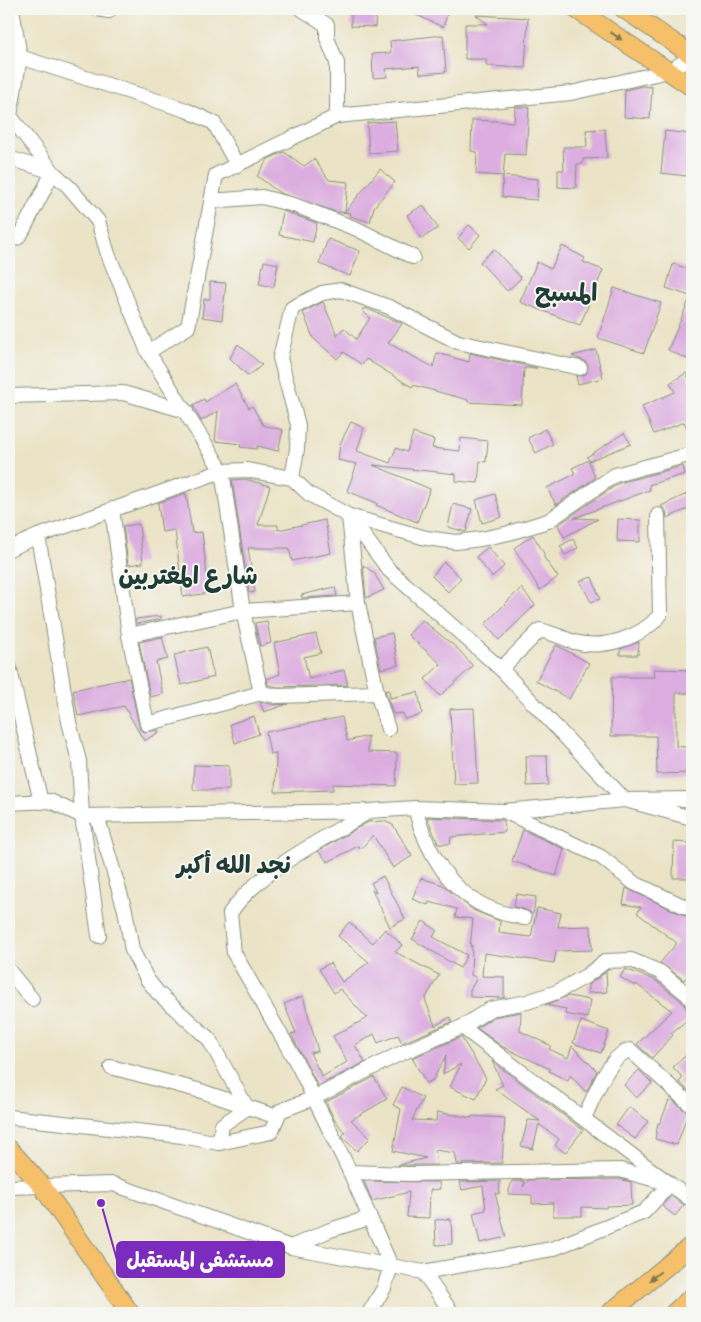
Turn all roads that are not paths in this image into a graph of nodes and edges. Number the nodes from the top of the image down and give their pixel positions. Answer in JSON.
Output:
{"nodes":[{"id":1,"x":12,"y":9,"type":"edge"},
{"id":2,"x":302,"y":9,"type":"edge"},
{"id":3,"x":576,"y":9,"type":"edge"},
{"id":4,"x":624,"y":9,"type":"edge"},
{"id":5,"x":692,"y":56,"type":"edge"},
{"id":6,"x":20,"y":57,"type":"junction"},
{"id":7,"x":670,"y":71,"type":"junction"},
{"id":8,"x":692,"y":87,"type":"edge"},
{"id":9,"x":337,"y":116,"type":"junction"},
{"id":10,"x":9,"y":158,"type":"edge"},
{"id":11,"x":237,"y":165,"type":"junction"},
{"id":12,"x":53,"y":172,"type":"junction"},
{"id":13,"x":211,"y":201,"type":"junction"},
{"id":14,"x":9,"y":239,"type":"edge"},
{"id":15,"x":413,"y":257,"type":"dead end"},
{"id":16,"x":148,"y":352,"type":"junction"},
{"id":17,"x":580,"y":368,"type":"dead end"},
{"id":18,"x":9,"y":396,"type":"edge"},
{"id":19,"x":186,"y":411,"type":"junction"},
{"id":20,"x":692,"y":454,"type":"edge"},
{"id":21,"x":222,"y":471,"type":"junction"},
{"id":22,"x":292,"y":478,"type":"junction"},
{"id":23,"x":112,"y":509,"type":"junction"},
{"id":24,"x":658,"y":515,"type":"dead end"},
{"id":25,"x":349,"y":516,"type":"junction"},
{"id":26,"x":38,"y":536,"type":"junction"},
{"id":27,"x":9,"y":549,"type":"edge"},
{"id":28,"x":358,"y":603,"type":"junction"},
{"id":29,"x":243,"y":611,"type":"junction"},
{"id":30,"x":130,"y":635,"type":"junction"},
{"id":31,"x":9,"y":666,"type":"edge"},
{"id":32,"x":500,"y":669,"type":"junction"},
{"id":33,"x":377,"y":692,"type":"junction"},
{"id":34,"x":261,"y":693,"type":"junction"},
{"id":35,"x":388,"y":728,"type":"dead end"},
{"id":36,"x":692,"y":799,"type":"edge"},
{"id":37,"x":625,"y":800,"type":"junction"},
{"id":38,"x":9,"y":802,"type":"edge"},
{"id":39,"x":41,"y":802,"type":"junction"},
{"id":40,"x":415,"y":808,"type":"junction"},
{"id":41,"x":504,"y":811,"type":"junction"},
{"id":42,"x":369,"y":812,"type":"junction"},
{"id":43,"x":82,"y":816,"type":"junction"},
{"id":44,"x":97,"y":816,"type":"junction"},
{"id":45,"x":692,"y":818,"type":"edge"},
{"id":46,"x":692,"y":910,"type":"edge"},
{"id":47,"x":524,"y":918,"type":"dead end"},
{"id":48,"x":99,"y":936,"type":"dead end"},
{"id":49,"x":9,"y":971,"type":"edge"},
{"id":50,"x":32,"y":999,"type":"dead end"},
{"id":51,"x":692,"y":1001,"type":"edge"},
{"id":52,"x":462,"y":1026,"type":"junction"},
{"id":53,"x":111,"y":1068,"type":"dead end"},
{"id":54,"x":314,"y":1098,"type":"junction"},
{"id":55,"x":692,"y":1106,"type":"edge"},
{"id":56,"x":247,"y":1108,"type":"junction"},
{"id":57,"x":9,"y":1117,"type":"edge"},
{"id":58,"x":277,"y":1117,"type":"junction"},
{"id":59,"x":584,"y":1118,"type":"junction"},
{"id":60,"x":219,"y":1144,"type":"junction"},
{"id":61,"x":9,"y":1149,"type":"edge"},
{"id":62,"x":350,"y":1172,"type":"junction"},
{"id":63,"x":670,"y":1184,"type":"junction"},
{"id":64,"x":42,"y":1186,"type":"junction"},
{"id":65,"x":9,"y":1187,"type":"edge"},
{"id":66,"x":692,"y":1200,"type":"edge"},
{"id":67,"x":369,"y":1218,"type":"junction"},
{"id":68,"x":692,"y":1245,"type":"edge"},
{"id":69,"x":291,"y":1247,"type":"junction"},
{"id":70,"x":391,"y":1266,"type":"junction"},
{"id":71,"x":423,"y":1272,"type":"junction"},
{"id":72,"x":692,"y":1297,"type":"edge"},
{"id":73,"x":130,"y":1313,"type":"edge"},
{"id":74,"x":369,"y":1313,"type":"edge"},
{"id":75,"x":452,"y":1313,"type":"edge"},
{"id":76,"x":610,"y":1313,"type":"edge"},
{"id":77,"x":674,"y":1313,"type":"edge"}],
"edges":[{"from":1,"to":6,"type":"street"},
{"from":2,"to":9,"type":"street"},
{"from":3,"to":7,"type":"main road","one_way":true},
{"from":4,"to":5,"type":"main road"},
{"from":5,"to":7,"type":"street"},
{"from":6,"to":11,"type":"street"},
{"from":6,"to":12,"type":"street"},
{"from":7,"to":8,"type":"main road"},
{"from":7,"to":9,"type":"street"},
{"from":9,"to":11,"type":"street"},
{"from":10,"to":12,"type":"street"},
{"from":11,"to":13,"type":"street"},
{"from":12,"to":14,"type":"street"},
{"from":12,"to":16,"type":"street"},
{"from":13,"to":15,"type":"street"},
{"from":13,"to":16,"type":"street"},
{"from":16,"to":19,"type":"street"},
{"from":17,"to":22,"type":"street"},
{"from":18,"to":19,"type":"street"},
{"from":19,"to":21,"type":"street"},
{"from":20,"to":25,"type":"street"},
{"from":21,"to":22,"type":"street"},
{"from":21,"to":23,"type":"street"},
{"from":21,"to":29,"type":"street"},
{"from":22,"to":25,"type":"street"},
{"from":23,"to":26,"type":"street"},
{"from":23,"to":30,"type":"street"},
{"from":24,"to":32,"type":"street"},
{"from":25,"to":28,"type":"street"},
{"from":25,"to":32,"type":"street"},
{"from":26,"to":27,"type":"street"},
{"from":26,"to":43,"type":"street"},
{"from":28,"to":29,"type":"street"},
{"from":28,"to":33,"type":"street"},
{"from":29,"to":30,"type":"street"},
{"from":29,"to":34,"type":"street"},
{"from":30,"to":34,"type":"street"},
{"from":31,"to":39,"type":"street"},
{"from":32,"to":37,"type":"street"},
{"from":33,"to":34,"type":"street"},
{"from":33,"to":35,"type":"street"},
{"from":36,"to":37,"type":"street"},
{"from":37,"to":41,"type":"street"},
{"from":37,"to":45,"type":"street"},
{"from":38,"to":39,"type":"street"},
{"from":39,"to":43,"type":"street"},
{"from":40,"to":41,"type":"street"},
{"from":40,"to":42,"type":"street"},
{"from":40,"to":47,"type":"street"},
{"from":41,"to":46,"type":"street"},
{"from":42,"to":44,"type":"street"},
{"from":42,"to":54,"type":"street"},
{"from":43,"to":44,"type":"street"},
{"from":43,"to":48,"type":"street"},
{"from":44,"to":56,"type":"street"},
{"from":49,"to":50,"type":"street"},
{"from":51,"to":52,"type":"street"},
{"from":52,"to":54,"type":"street"},
{"from":52,"to":59,"type":"street"},
{"from":53,"to":56,"type":"street"},
{"from":54,"to":58,"type":"street"},
{"from":54,"to":62,"type":"street"},
{"from":55,"to":59,"type":"street"},
{"from":56,"to":58,"type":"street"},
{"from":56,"to":60,"type":"street"},
{"from":57,"to":60,"type":"street"},
{"from":58,"to":60,"type":"street"},
{"from":59,"to":63,"type":"street"},
{"from":61,"to":64,"type":"main road"},
{"from":62,"to":63,"type":"street"},
{"from":62,"to":67,"type":"street"},
{"from":63,"to":66,"type":"street"},
{"from":63,"to":71,"type":"street"},
{"from":64,"to":65,"type":"street"},
{"from":64,"to":69,"type":"street"},
{"from":64,"to":73,"type":"main road"},
{"from":67,"to":69,"type":"street"},
{"from":67,"to":70,"type":"street"},
{"from":68,"to":76,"type":"main road","one_way":true},
{"from":69,"to":70,"type":"street"},
{"from":70,"to":71,"type":"street"},
{"from":70,"to":74,"type":"street"},
{"from":71,"to":75,"type":"street"},
{"from":72,"to":77,"type":"main road"}]}
